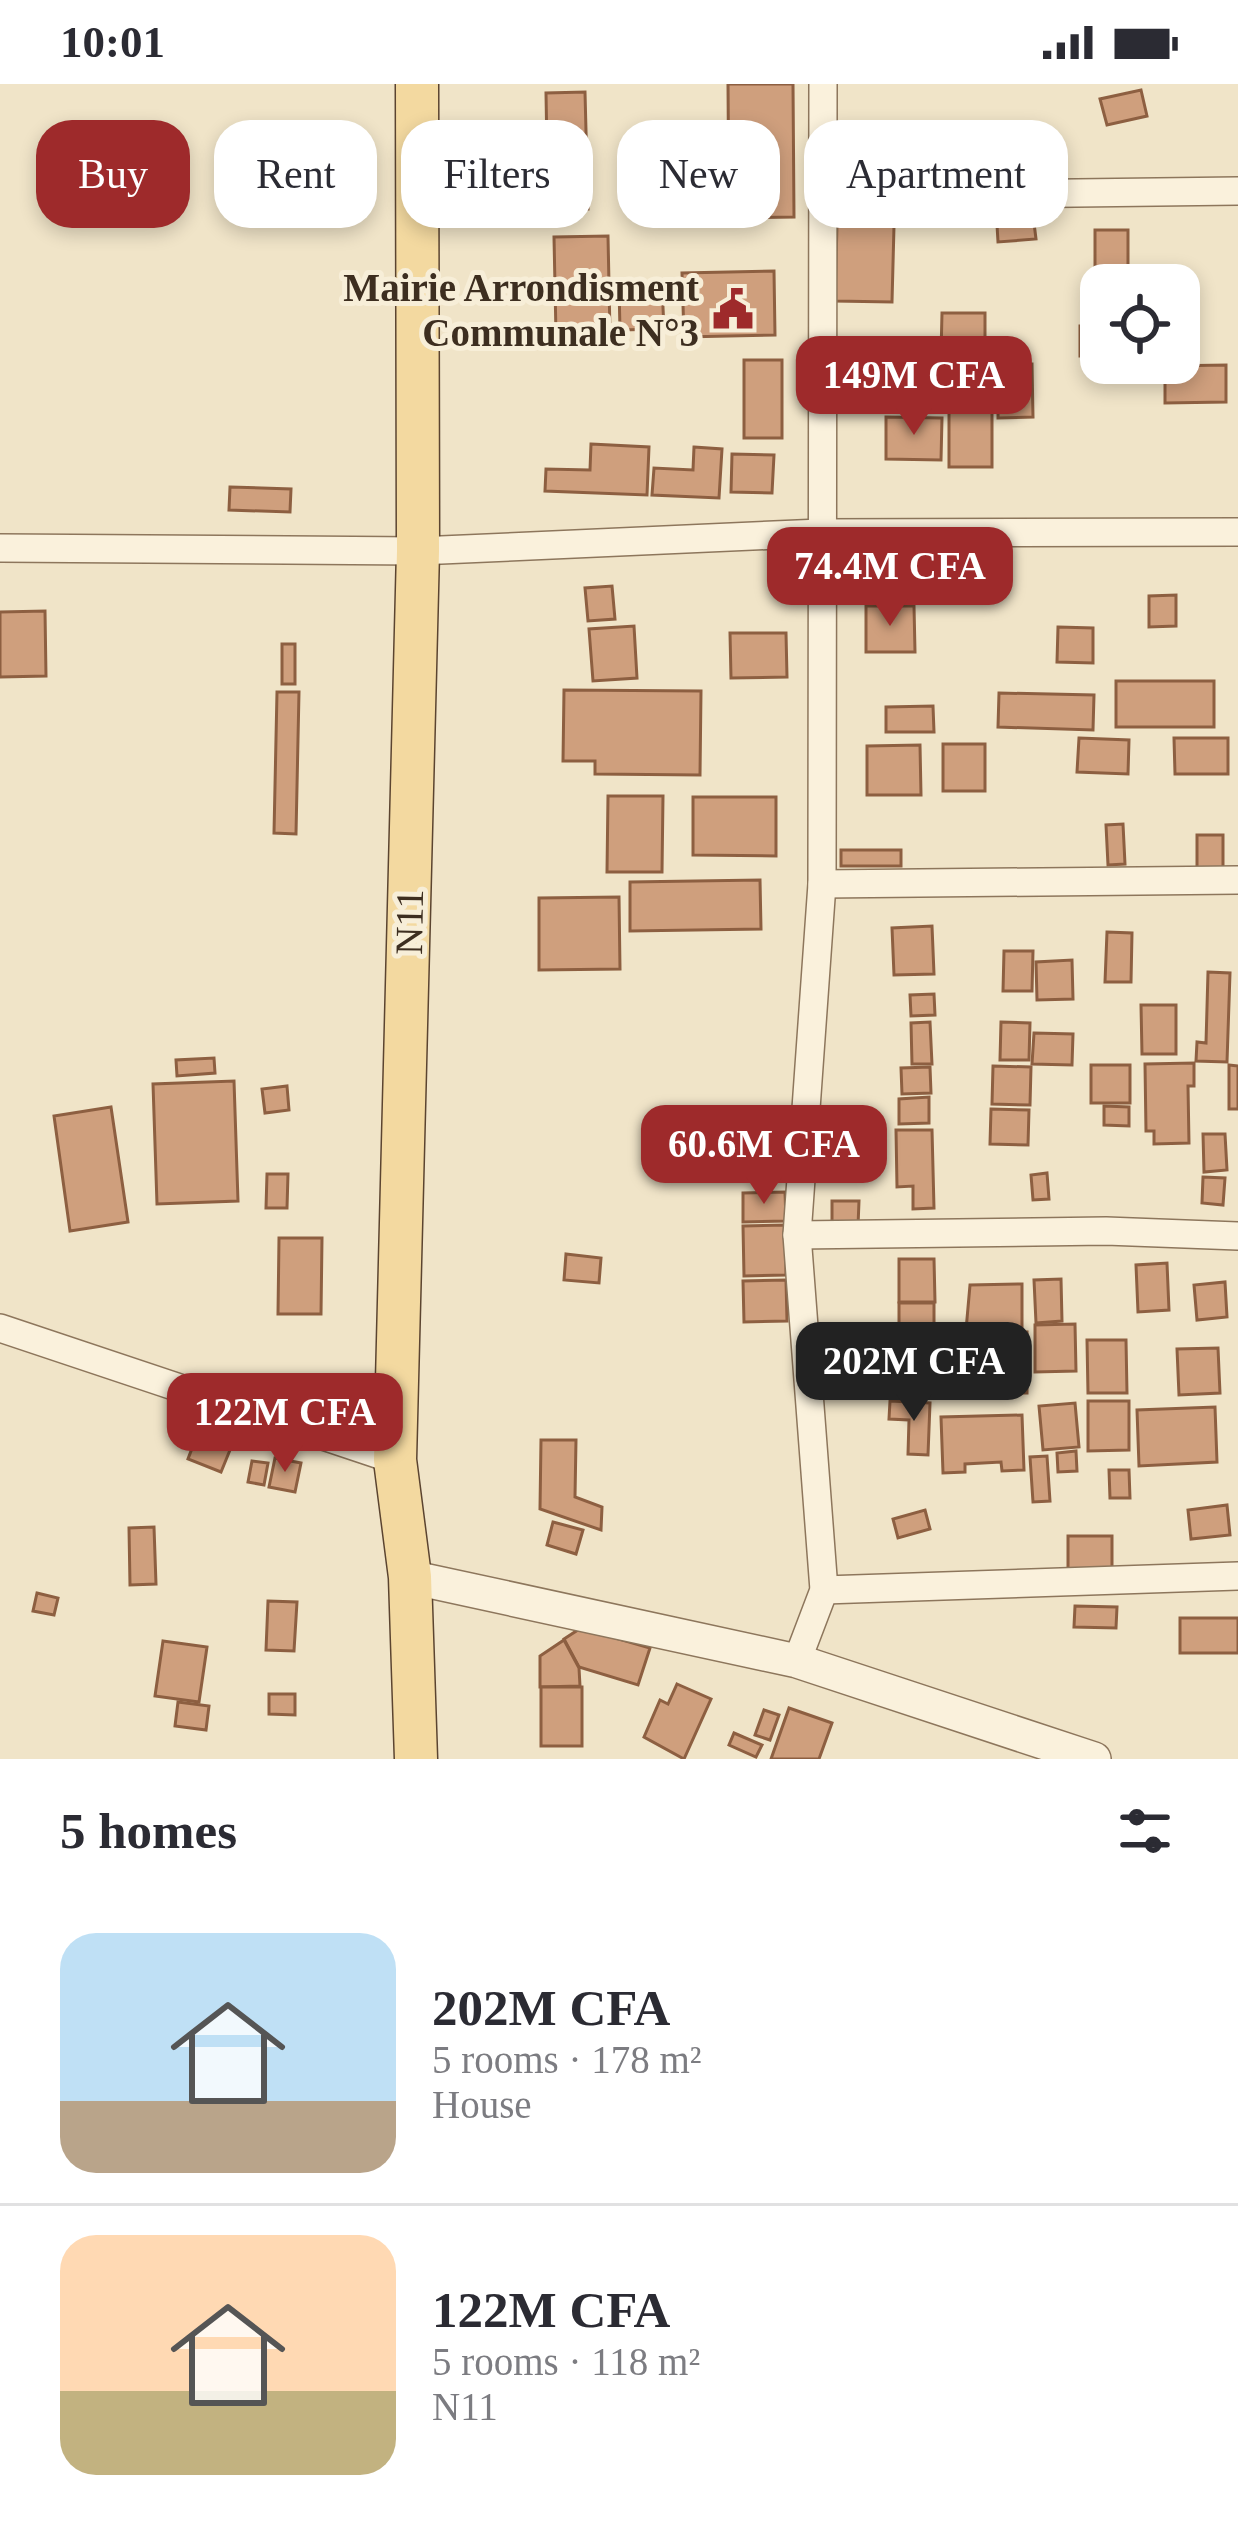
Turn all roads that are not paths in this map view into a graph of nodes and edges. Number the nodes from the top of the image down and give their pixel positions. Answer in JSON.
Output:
{"nodes":[{"id":1,"x":417,"y":84,"type":"edge"},
{"id":2,"x":823,"y":84,"type":"edge"},
{"id":3,"x":823,"y":120,"type":"edge"},
{"id":4,"x":1238,"y":191,"type":"edge"},
{"id":5,"x":1068,"y":193,"type":"edge"},
{"id":6,"x":823,"y":228,"type":"edge"},
{"id":7,"x":1238,"y":532,"type":"edge"},
{"id":8,"x":821,"y":533,"type":"junction"},
{"id":9,"x":0,"y":548,"type":"edge"},
{"id":10,"x":418,"y":551,"type":"junction"},
{"id":11,"x":1238,"y":880,"type":"edge"},
{"id":12,"x":822,"y":884,"type":"junction"},
{"id":13,"x":797,"y":1235,"type":"junction"},
{"id":14,"x":1238,"y":1236,"type":"edge"},
{"id":15,"x":0,"y":1328,"type":"edge"},
{"id":16,"x":395,"y":1460,"type":"junction"},
{"id":17,"x":1238,"y":1576,"type":"edge"},
{"id":18,"x":410,"y":1577,"type":"junction"},
{"id":19,"x":824,"y":1590,"type":"junction"},
{"id":20,"x":797,"y":1661,"type":"junction"},
{"id":21,"x":416,"y":1759,"type":"edge"},
{"id":22,"x":1094,"y":1759,"type":"edge"}],
"edges":[{"from":1,"to":10,"type":"main road","name":"N11"},
{"from":2,"to":3,"type":"street"},
{"from":4,"to":5,"type":"street"},
{"from":6,"to":8,"type":"street"},
{"from":7,"to":8,"type":"street"},
{"from":8,"to":10,"type":"street"},
{"from":8,"to":12,"type":"street"},
{"from":9,"to":10,"type":"street"},
{"from":10,"to":16,"type":"main road","name":"N11"},
{"from":11,"to":12,"type":"street"},
{"from":12,"to":13,"type":"street"},
{"from":13,"to":14,"type":"street"},
{"from":13,"to":19,"type":"street"},
{"from":15,"to":16,"type":"street"},
{"from":16,"to":18,"type":"main road","name":"N11"},
{"from":17,"to":19,"type":"street"},
{"from":18,"to":20,"type":"street"},
{"from":18,"to":21,"type":"main road","name":"N11"},
{"from":19,"to":20,"type":"street"},
{"from":20,"to":22,"type":"street"}]}
